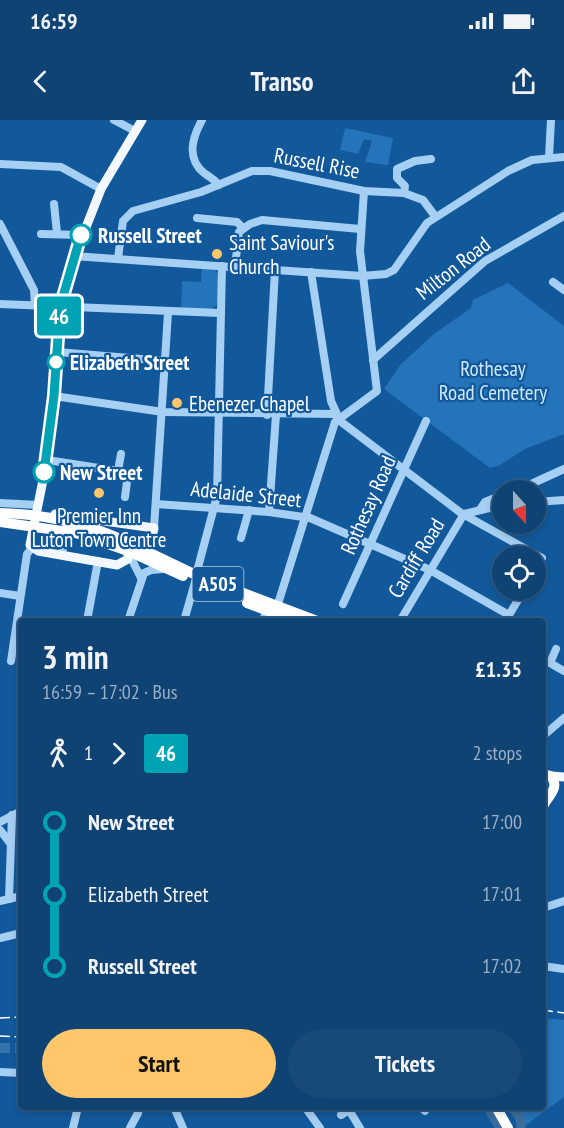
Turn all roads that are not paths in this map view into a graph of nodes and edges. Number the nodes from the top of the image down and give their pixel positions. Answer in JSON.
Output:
{"nodes":[{"id":1,"x":114,"y":120,"type":"edge"},
{"id":2,"x":142,"y":120,"type":"edge"},
{"id":3,"x":202,"y":120,"type":"edge"},
{"id":4,"x":551,"y":120,"type":"edge"},
{"id":5,"x":135,"y":131,"type":"junction"},
{"id":6,"x":549,"y":157,"type":"junction"},
{"id":7,"x":564,"y":157,"type":"edge"},
{"id":8,"x":431,"y":159,"type":"dead end"},
{"id":9,"x":0,"y":164,"type":"edge"},
{"id":10,"x":219,"y":185,"type":"junction"},
{"id":11,"x":101,"y":189,"type":"junction"},
{"id":12,"x":364,"y":191,"type":"junction"},
{"id":13,"x":404,"y":193,"type":"junction"},
{"id":14,"x":54,"y":204,"type":"dead end"},
{"id":15,"x":435,"y":216,"type":"junction"},
{"id":16,"x":564,"y":216,"type":"edge"},
{"id":17,"x":197,"y":218,"type":"dead end"},
{"id":18,"x":0,"y":224,"type":"edge"},
{"id":19,"x":243,"y":228,"type":"junction"},
{"id":20,"x":360,"y":229,"type":"junction"},
{"id":21,"x":57,"y":232,"type":"junction"},
{"id":22,"x":41,"y":234,"type":"dead end"},
{"id":23,"x":81,"y":235,"type":"junction"},
{"id":24,"x":73,"y":256,"type":"junction"},
{"id":25,"x":118,"y":258,"type":"junction"},
{"id":26,"x":222,"y":266,"type":"junction"},
{"id":27,"x":235,"y":267,"type":"junction"},
{"id":28,"x":275,"y":270,"type":"junction"},
{"id":29,"x":311,"y":272,"type":"junction"},
{"id":30,"x":362,"y":276,"type":"junction"},
{"id":31,"x":553,"y":282,"type":"dead end"},
{"id":32,"x":564,"y":290,"type":"edge"},
{"id":33,"x":0,"y":304,"type":"edge"},
{"id":34,"x":35,"y":305,"type":"junction"},
{"id":35,"x":48,"y":306,"type":"junction"},
{"id":36,"x":60,"y":307,"type":"junction"},
{"id":37,"x":168,"y":313,"type":"junction"},
{"id":38,"x":220,"y":313,"type":"junction"},
{"id":39,"x":58,"y":329,"type":"junction"},
{"id":40,"x":57,"y":352,"type":"junction"},
{"id":41,"x":373,"y":360,"type":"junction"},
{"id":42,"x":166,"y":361,"type":"junction"},
{"id":43,"x":54,"y":396,"type":"junction"},
{"id":44,"x":163,"y":412,"type":"junction"},
{"id":45,"x":220,"y":414,"type":"junction"},
{"id":46,"x":271,"y":415,"type":"junction"},
{"id":47,"x":337,"y":416,"type":"junction"},
{"id":48,"x":426,"y":421,"type":"dead end"},
{"id":49,"x":121,"y":454,"type":"dead end"},
{"id":50,"x":47,"y":460,"type":"junction"},
{"id":51,"x":564,"y":469,"type":"edge"},
{"id":52,"x":403,"y":470,"type":"junction"},
{"id":53,"x":118,"y":471,"type":"junction"},
{"id":54,"x":540,"y":480,"type":"edge"},
{"id":55,"x":125,"y":497,"type":"dead end"},
{"id":56,"x":492,"y":499,"type":"edge"},
{"id":57,"x":564,"y":500,"type":"edge"},
{"id":58,"x":546,"y":501,"type":"edge"},
{"id":59,"x":0,"y":503,"type":"edge"},
{"id":60,"x":156,"y":504,"type":"junction"},
{"id":61,"x":492,"y":506,"type":"edge"},
{"id":62,"x":37,"y":508,"type":"junction"},
{"id":63,"x":215,"y":508,"type":"junction"},
{"id":64,"x":482,"y":508,"type":"junction"},
{"id":65,"x":249,"y":510,"type":"junction"},
{"id":66,"x":269,"y":512,"type":"junction"},
{"id":67,"x":0,"y":513,"type":"edge"},
{"id":68,"x":464,"y":514,"type":"junction"},
{"id":69,"x":69,"y":516,"type":"junction"},
{"id":70,"x":304,"y":517,"type":"junction"},
{"id":71,"x":0,"y":522,"type":"edge"},
{"id":72,"x":154,"y":528,"type":"junction"},
{"id":73,"x":241,"y":538,"type":"dead end"},
{"id":74,"x":370,"y":543,"type":"junction"},
{"id":75,"x":521,"y":546,"type":"edge"},
{"id":76,"x":32,"y":548,"type":"junction"},
{"id":77,"x":149,"y":552,"type":"junction"},
{"id":78,"x":62,"y":554,"type":"junction"},
{"id":79,"x":129,"y":554,"type":"junction"},
{"id":80,"x":98,"y":561,"type":"junction"},
{"id":81,"x":167,"y":570,"type":"junction"},
{"id":82,"x":430,"y":570,"type":"junction"},
{"id":83,"x":141,"y":578,"type":"junction"},
{"id":84,"x":195,"y":578,"type":"junction"},
{"id":85,"x":0,"y":593,"type":"edge"},
{"id":86,"x":20,"y":596,"type":"junction"},
{"id":87,"x":518,"y":600,"type":"edge"},
{"id":88,"x":343,"y":604,"type":"dead end"},
{"id":89,"x":269,"y":613,"type":"edge"},
{"id":90,"x":88,"y":618,"type":"edge"},
{"id":91,"x":129,"y":618,"type":"edge"},
{"id":92,"x":185,"y":618,"type":"edge"},
{"id":93,"x":285,"y":618,"type":"edge"},
{"id":94,"x":299,"y":618,"type":"edge"},
{"id":95,"x":402,"y":618,"type":"edge"},
{"id":96,"x":556,"y":649,"type":"dead end"},
{"id":97,"x":11,"y":661,"type":"dead end"},
{"id":98,"x":546,"y":664,"type":"edge"},
{"id":99,"x":564,"y":671,"type":"edge"},
{"id":100,"x":564,"y":718,"type":"edge"},
{"id":101,"x":546,"y":733,"type":"edge"},
{"id":102,"x":546,"y":774,"type":"edge"},
{"id":103,"x":564,"y":777,"type":"edge"},
{"id":104,"x":551,"y":796,"type":"edge"},
{"id":105,"x":18,"y":812,"type":"edge"},
{"id":106,"x":12,"y":815,"type":"junction"},
{"id":107,"x":0,"y":822,"type":"edge"},
{"id":108,"x":0,"y":830,"type":"edge"},
{"id":109,"x":10,"y":844,"type":"junction"},
{"id":110,"x":18,"y":897,"type":"edge"},
{"id":111,"x":9,"y":899,"type":"junction"},
{"id":112,"x":0,"y":901,"type":"edge"},
{"id":113,"x":564,"y":901,"type":"edge"},
{"id":114,"x":546,"y":907,"type":"edge"},
{"id":115,"x":18,"y":934,"type":"edge"},
{"id":116,"x":0,"y":938,"type":"edge"},
{"id":117,"x":546,"y":966,"type":"edge"},
{"id":118,"x":564,"y":969,"type":"edge"},
{"id":119,"x":0,"y":1072,"type":"edge"},
{"id":120,"x":18,"y":1073,"type":"edge"},
{"id":121,"x":77,"y":1110,"type":"edge"},
{"id":122,"x":175,"y":1110,"type":"edge"},
{"id":123,"x":307,"y":1110,"type":"edge"},
{"id":124,"x":498,"y":1110,"type":"edge"},
{"id":125,"x":138,"y":1113,"type":"dead end"},
{"id":126,"x":341,"y":1115,"type":"dead end"},
{"id":127,"x":73,"y":1128,"type":"edge"},
{"id":128,"x":130,"y":1128,"type":"edge"},
{"id":129,"x":183,"y":1128,"type":"edge"},
{"id":130,"x":320,"y":1128,"type":"edge"},
{"id":131,"x":360,"y":1128,"type":"edge"},
{"id":132,"x":508,"y":1128,"type":"edge"}],
"edges":[{"from":1,"to":5,"type":"street"},
{"from":2,"to":5,"type":"main road"},
{"from":3,"to":10,"type":"street"},
{"from":4,"to":6,"type":"street"},
{"from":5,"to":11,"type":"main road"},
{"from":6,"to":7,"type":"street"},
{"from":6,"to":15,"type":"street"},
{"from":8,"to":13,"type":"street"},
{"from":9,"to":11,"type":"street"},
{"from":10,"to":12,"type":"street","name":"Russell Rise"},
{"from":10,"to":25,"type":"street","name":"Russell Rise"},
{"from":11,"to":23,"type":"main road"},
{"from":12,"to":13,"type":"street","name":"Russell Rise"},
{"from":12,"to":20,"type":"street"},
{"from":13,"to":15,"type":"street","name":"Russell Rise"},
{"from":14,"to":21,"type":"street"},
{"from":15,"to":30,"type":"street"},
{"from":16,"to":41,"type":"street","name":"Milton Road"},
{"from":17,"to":19,"type":"street"},
{"from":18,"to":34,"type":"street"},
{"from":19,"to":20,"type":"street"},
{"from":19,"to":27,"type":"street"},
{"from":20,"to":30,"type":"street"},
{"from":21,"to":22,"type":"street"},
{"from":21,"to":23,"type":"street"},
{"from":23,"to":24,"type":"main road"},
{"from":24,"to":25,"type":"street"},
{"from":24,"to":36,"type":"main road"},
{"from":25,"to":26,"type":"street"},
{"from":26,"to":27,"type":"street"},
{"from":26,"to":38,"type":"street"},
{"from":27,"to":28,"type":"street"},
{"from":28,"to":29,"type":"street"},
{"from":28,"to":46,"type":"street"},
{"from":29,"to":30,"type":"street"},
{"from":29,"to":47,"type":"street"},
{"from":30,"to":41,"type":"street"},
{"from":31,"to":32,"type":"street"},
{"from":33,"to":34,"type":"street"},
{"from":34,"to":35,"type":"street"},
{"from":35,"to":36,"type":"street"},
{"from":35,"to":39,"type":"street"},
{"from":36,"to":37,"type":"street"},
{"from":36,"to":39,"type":"main road"},
{"from":37,"to":38,"type":"street"},
{"from":37,"to":42,"type":"street"},
{"from":38,"to":45,"type":"street"},
{"from":39,"to":40,"type":"main road"},
{"from":40,"to":42,"type":"street"},
{"from":40,"to":43,"type":"main road"},
{"from":41,"to":47,"type":"street"},
{"from":42,"to":44,"type":"street"},
{"from":43,"to":44,"type":"street"},
{"from":43,"to":50,"type":"main road"},
{"from":44,"to":45,"type":"street"},
{"from":44,"to":60,"type":"street"},
{"from":45,"to":46,"type":"street"},
{"from":45,"to":63,"type":"street"},
{"from":46,"to":47,"type":"street"},
{"from":46,"to":66,"type":"street"},
{"from":47,"to":52,"type":"street"},
{"from":47,"to":70,"type":"street"},
{"from":48,"to":52,"type":"street","name":"Rothesay Road"},
{"from":49,"to":53,"type":"street"},
{"from":50,"to":53,"type":"street"},
{"from":50,"to":62,"type":"main road"},
{"from":51,"to":54,"type":"street"},
{"from":52,"to":68,"type":"street"},
{"from":52,"to":74,"type":"street","name":"Rothesay Road"},
{"from":53,"to":55,"type":"street"},
{"from":56,"to":64,"type":"street"},
{"from":57,"to":58,"type":"street"},
{"from":59,"to":62,"type":"street"},
{"from":60,"to":63,"type":"street","name":"Adelaide Street"},
{"from":60,"to":72,"type":"street"},
{"from":61,"to":64,"type":"street"},
{"from":62,"to":69,"type":"main road"},
{"from":62,"to":76,"type":"main road"},
{"from":63,"to":65,"type":"street","name":"Adelaide Street"},
{"from":63,"to":84,"type":"street"},
{"from":64,"to":68,"type":"street"},
{"from":65,"to":66,"type":"street","name":"Adelaide Street"},
{"from":65,"to":73,"type":"street"},
{"from":66,"to":70,"type":"street","name":"Adelaide Street"},
{"from":67,"to":77,"type":"highway","number":"A505","bridge":true},
{"from":68,"to":75,"type":"street"},
{"from":68,"to":82,"type":"street","name":"Cardiff Road"},
{"from":69,"to":72,"type":"main road"},
{"from":69,"to":78,"type":"street"},
{"from":70,"to":74,"type":"street","name":"Adelaide Street"},
{"from":70,"to":89,"type":"street"},
{"from":71,"to":79,"type":"highway","number":"A505","bridge":true},
{"from":72,"to":77,"type":"main road"},
{"from":74,"to":82,"type":"street","name":"Adelaide Street"},
{"from":74,"to":88,"type":"street","name":"Rothesay Road"},
{"from":76,"to":78,"type":"main road"},
{"from":76,"to":86,"type":"street"},
{"from":77,"to":84,"type":"highway","number":"A505"},
{"from":78,"to":80,"type":"main road"},
{"from":79,"to":80,"type":"main road"},
{"from":79,"to":81,"type":"highway","number":"A505"},
{"from":79,"to":83,"type":"street"},
{"from":80,"to":90,"type":"street"},
{"from":81,"to":83,"type":"street"},
{"from":81,"to":84,"type":"highway","number":"A505"},
{"from":82,"to":87,"type":"street","name":"Adelaide Street"},
{"from":82,"to":95,"type":"street","name":"Cardiff Road"},
{"from":83,"to":91,"type":"street"},
{"from":84,"to":89,"type":"highway","number":"A505"},
{"from":84,"to":92,"type":"street"},
{"from":85,"to":86,"type":"street"},
{"from":86,"to":97,"type":"street"},
{"from":89,"to":93,"type":"highway","number":"A505"},
{"from":89,"to":94,"type":"highway","number":"A505"},
{"from":96,"to":98,"type":"street"},
{"from":98,"to":99,"type":"street"},
{"from":100,"to":101,"type":"street"},
{"from":102,"to":103,"type":"main road"},
{"from":102,"to":104,"type":"highway"},
{"from":105,"to":106,"type":"street"},
{"from":106,"to":107,"type":"street"},
{"from":106,"to":109,"type":"street"},
{"from":108,"to":109,"type":"street"},
{"from":109,"to":111,"type":"street"},
{"from":110,"to":111,"type":"street"},
{"from":111,"to":112,"type":"street"},
{"from":113,"to":114,"type":"street"},
{"from":115,"to":116,"type":"street"},
{"from":117,"to":118,"type":"street"},
{"from":119,"to":120,"type":"street"},
{"from":121,"to":127,"type":"street"},
{"from":122,"to":129,"type":"street"},
{"from":123,"to":130,"type":"street"},
{"from":124,"to":132,"type":"highway"},
{"from":125,"to":128,"type":"street"},
{"from":126,"to":131,"type":"street"}]}
